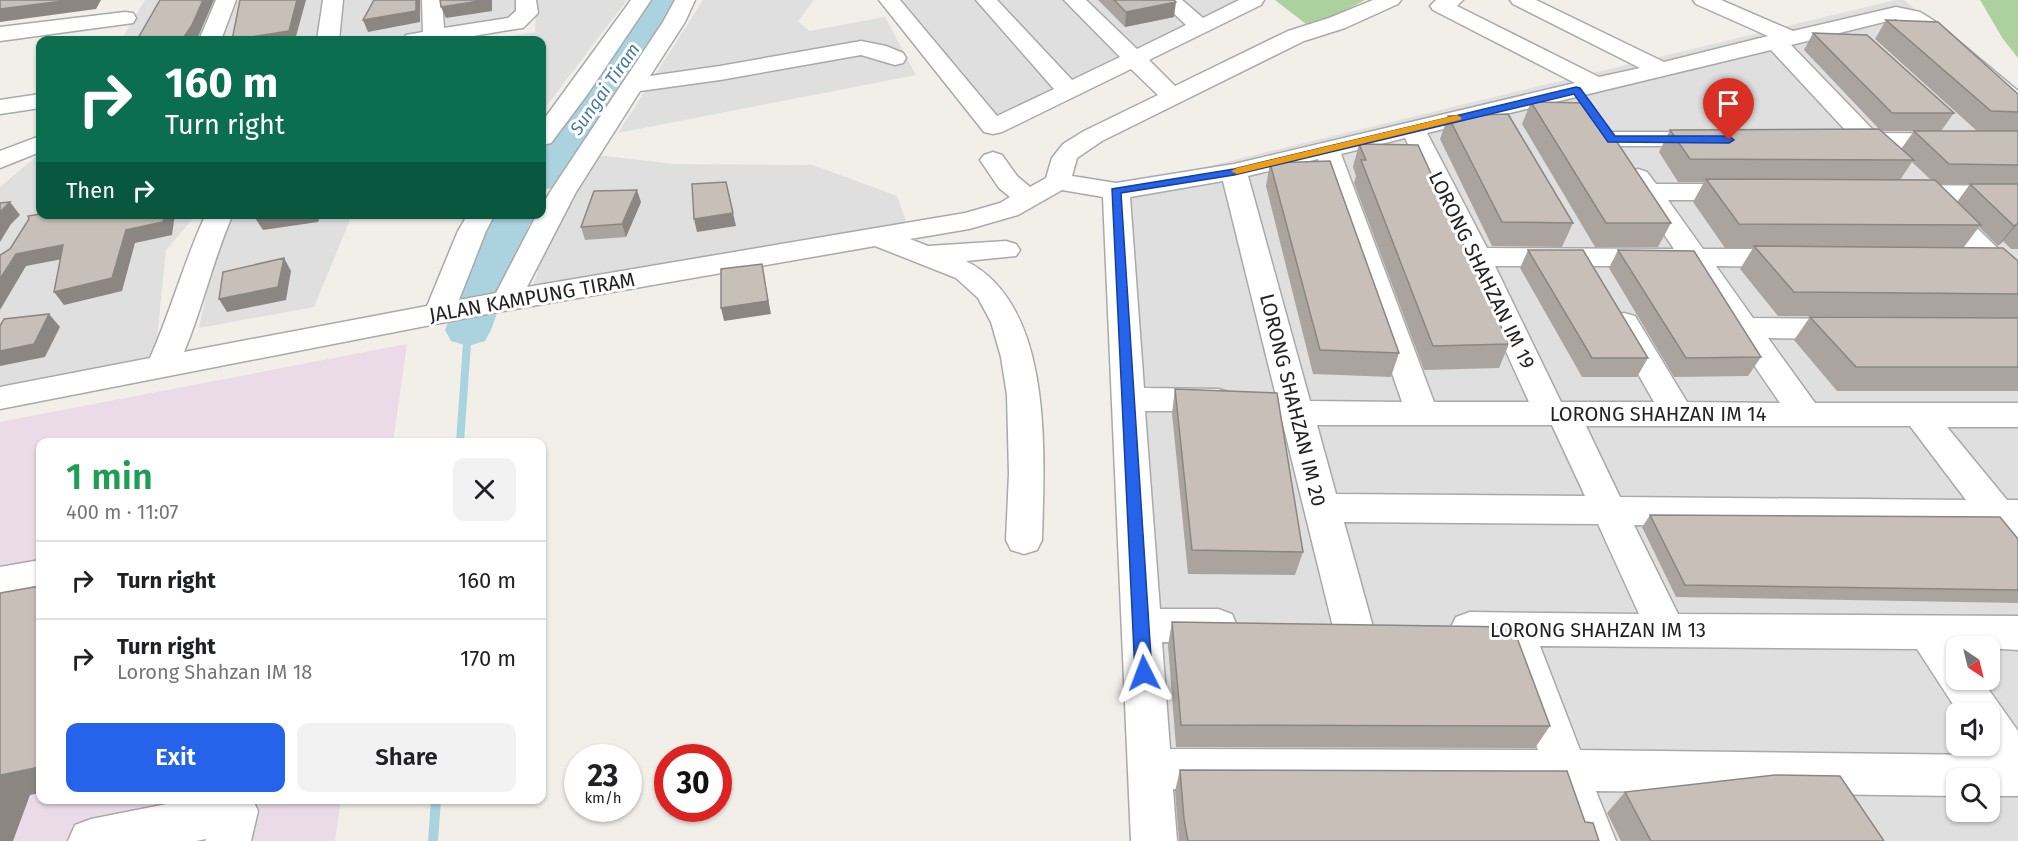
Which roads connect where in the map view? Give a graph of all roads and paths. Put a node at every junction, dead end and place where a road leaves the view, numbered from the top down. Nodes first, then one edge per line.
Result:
1 (226, 0) edge
2 (333, 0) edge
3 (432, 0) edge
4 (526, 0) edge
5 (641, 0) edge
6 (685, 0) edge
7 (889, 0) edge
8 (986, 0) edge
9 (1074, 0) edge
10 (1170, 0) edge
11 (1391, 0) edge
12 (1453, 0) edge
13 (1520, 0) edge
14 (1703, 0) edge
15 (1253, 1) edge
16 (130, 9) edge
17 (1282, 25) junction
18 (1844, 25) junction
19 (1202, 28) junction
20 (0, 34) edge
21 (113, 36) edge
22 (212, 36) edge
23 (328, 36) edge
24 (425, 36) edge
25 (442, 36) edge
26 (1782, 40) junction
27 (1866, 45) edge
28 (895, 58) dead end
29 (1134, 60) junction
30 (1661, 69) junction
31 (633, 85) junction
32 (1586, 88) junction
33 (1069, 91) junction
34 (1171, 95) junction
35 (36, 102) edge
36 (2018, 103) edge
37 (0, 107) edge
38 (1943, 116) edge
39 (1412, 128) junction
40 (546, 133) edge
41 (1612, 139) junction
42 (1729, 140) edge
43 (1822, 140) edge
44 (1869, 140) junction
45 (1969, 140) junction
46 (2018, 141) edge
47 (36, 145) edge
48 (1327, 150) junction
49 (0, 160) edge
50 (993, 160) dead end
51 (1234, 172) junction
52 (1058, 182) junction
53 (1116, 191) junction
54 (1648, 192) junction
55 (1764, 192) edge
56 (1880, 193) edge
57 (1926, 193) junction
58 (2018, 194) edge
59 (1028, 198) junction
60 (218, 219) edge
61 (479, 219) edge
62 (1568, 228) edge
63 (876, 236) junction
64 (1006, 250) dead end
65 (924, 254) junction
66 (1477, 257) junction
67 (1586, 257) junction
68 (1696, 258) junction
69 (1815, 258) edge
70 (1958, 260) edge
71 (2006, 260) edge
72 (2018, 285) edge
73 (499, 302) junction
74 (448, 312) junction
75 (1745, 328) junction
76 (1876, 329) edge
77 (163, 365) junction
78 (0, 398) edge
79 (1127, 399) junction
80 (1296, 407) junction
81 (1422, 413) junction
82 (1557, 413) junction
83 (1677, 414) junction
84 (1806, 415) junction
85 (1919, 415) junction
86 (2018, 416) edge
87 (1321, 508) junction
88 (1610, 511) junction
89 (2011, 523) edge
90 (1024, 540) dead end
91 (36, 576) edge
92 (0, 582) edge
93 (1141, 625) junction
94 (1247, 626) edge
95 (1352, 627) edge
96 (1434, 629) edge
97 (1514, 630) junction
98 (1666, 630) junction
99 (1928, 632) junction
100 (2018, 633) edge
101 (1946, 660) edge
102 (2000, 741) edge
103 (2018, 768) edge
104 (1149, 769) junction
105 (1567, 770) junction
106 (2018, 776) edge
107 (240, 817) edge
108 (91, 841) edge
109 (1154, 841) edge
110 (1593, 841) edge

1 - 22 street
2 - 23 street
3 - 24 street
4 - 25 street
5 - 40 street
6 - 31 street
7 - 33 street
8 - 33 street
9 - 29 street
10 - 19 street
11 - 17 street
12 - 32 street
13 - 30 street
14 - 26 street
15 - 17 street
15 - 19 street
16 - 20 street
16 - 21 street
17 - 34 street
18 - 26 street
18 - 27 street
18 - 36 street
19 - 29 street
26 - 30 street
26 - 44 street
28 - 31 street
29 - 33 street
29 - 34 street
30 - 32 street
31 - 73 street
32 - 39 street
32 - 41 street
34 - 52 street
35 - 37 street
38 - 45 street
39 - 48 street
39 - 66 street, LORONG SHAHZAN IM 19
41 - 42 street
41 - 54 street
43 - 44 street
44 - 45 street
44 - 57 street
45 - 46 street
47 - 49 street
48 - 51 street
48 - 81 street
50 - 59 street
51 - 53 street
51 - 80 street, LORONG SHAHZAN IM 20
52 - 53 street
52 - 59 street, JALAN KAMPUNG TIRAM
53 - 79 street
54 - 55 street
54 - 68 street
56 - 57 street
57 - 58 street
57 - 71 street
59 - 63 street, JALAN KAMPUNG TIRAM
60 - 77 street
61 - 74 street
62 - 67 street
63 - 65 street
63 - 73 street, JALAN KAMPUNG TIRAM
64 - 65 street
65 - 90 street
66 - 67 street
66 - 82 street, LORONG SHAHZAN IM 19
67 - 68 street
67 - 83 street
68 - 69 street
68 - 75 street
70 - 71 street
71 - 72 street
73 - 74 street, JALAN KAMPUNG TIRAM
74 - 77 street, JALAN KAMPUNG TIRAM
75 - 76 street
75 - 84 street
77 - 78 street, JALAN KAMPUNG TIRAM
79 - 80 street, LORONG SHAHZAN IM 14
79 - 93 street
80 - 81 street, LORONG SHAHZAN IM 14
80 - 87 street, LORONG SHAHZAN IM 20
81 - 82 street, LORONG SHAHZAN IM 14
82 - 83 street, LORONG SHAHZAN IM 14
82 - 88 street, LORONG SHAHZAN IM 19
83 - 84 street, LORONG SHAHZAN IM 14
84 - 85 street, LORONG SHAHZAN IM 14
85 - 86 street, LORONG SHAHZAN IM 14
85 - 89 street
87 - 88 street
87 - 95 street, LORONG SHAHZAN IM 20
88 - 89 street
88 - 98 street, LORONG SHAHZAN IM 19
91 - 92 street
93 - 94 street
93 - 104 street
96 - 97 street, LORONG SHAHZAN IM 13
97 - 98 street, LORONG SHAHZAN IM 13
97 - 105 street
98 - 99 street, LORONG SHAHZAN IM 13
99 - 100 street, LORONG SHAHZAN IM 13
99 - 101 street
102 - 103 street
104 - 105 street
104 - 109 street
105 - 106 street
105 - 110 street
107 - 108 street

